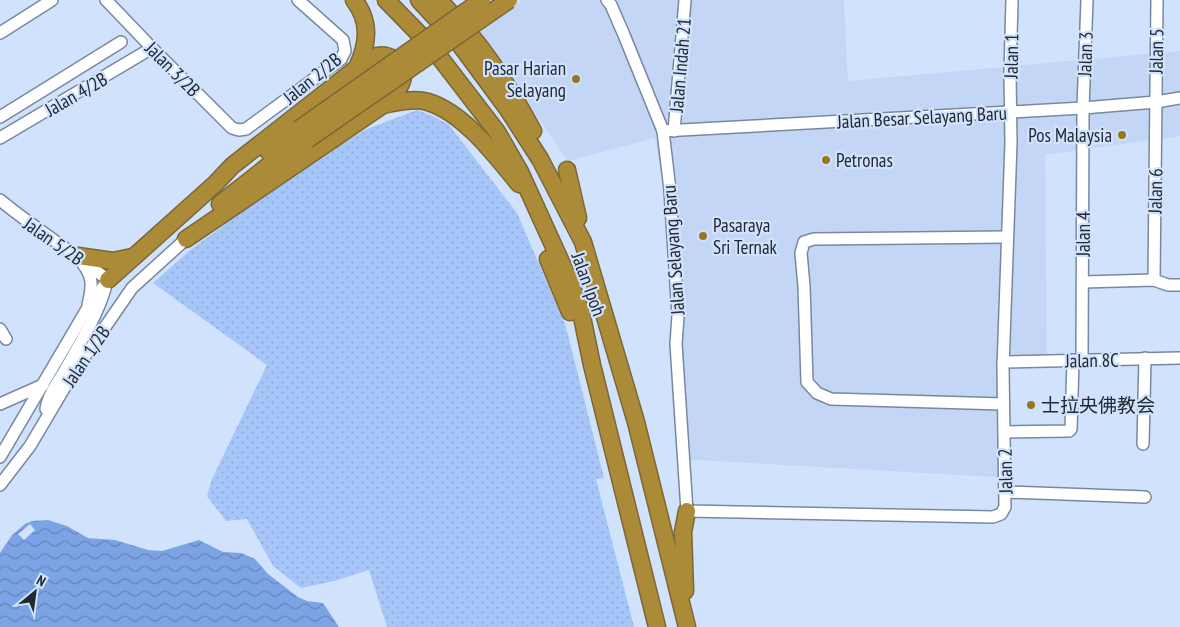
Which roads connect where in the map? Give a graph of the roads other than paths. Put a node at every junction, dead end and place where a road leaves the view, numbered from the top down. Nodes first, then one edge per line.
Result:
1 (52, 0) edge
2 (106, 0) edge
3 (298, 0) edge
4 (354, 0) edge
5 (386, 0) edge
6 (419, 0) edge
7 (438, 0) edge
8 (482, 0) edge
9 (509, 0) edge
10 (607, 0) edge
11 (685, 0) edge
12 (1012, 0) edge
13 (1087, 0) edge
14 (1157, 0) edge
15 (0, 32) edge
16 (121, 42) dead end
17 (152, 48) junction
18 (357, 68) junction
19 (1180, 98) edge
20 (1156, 102) junction
21 (383, 105) junction
22 (1083, 108) junction
23 (1011, 112) junction
24 (0, 117) edge
25 (246, 129) joint
26 (669, 131) junction
27 (303, 134) junction
28 (0, 138) edge
29 (567, 170) dead end
30 (215, 184) junction
31 (531, 199) junction
32 (0, 200) edge
33 (567, 210) junction
34 (538, 237) dead end
35 (1007, 237) junction
36 (186, 239) junction
37 (583, 242) junction
38 (78, 256) junction
39 (134, 256) junction
40 (108, 280) junction
41 (1154, 280) junction
42 (1082, 282) junction
43 (1180, 285) edge
44 (87, 309) junction
45 (1145, 358) junction
46 (1180, 358) edge
47 (1078, 359) junction
48 (1003, 362) junction
49 (592, 365) junction
50 (43, 385) junction
51 (0, 404) edge
52 (1003, 404) junction
53 (43, 422) junction
54 (1004, 432) junction
55 (1143, 444) dead end
56 (0, 457) edge
57 (0, 485) edge
58 (1006, 492) junction
59 (1145, 496) dead end
60 (687, 511) junction
61 (660, 514) junction
62 (687, 624) edge
63 (657, 627) edge

1 - 15 street
2 - 17 street, Jalan 3/2B
3 - 25 street, Jalan 2/2B
4 - 18 highway
5 - 31 highway, Jalan Ipoh
6 - 33 highway, Jalan Ipoh
7 - 33 highway
8 - 27 highway, bridge
9 - 27 highway, bridge
10 - 26 street, Jalan Selayang Baru
11 - 26 street, Jalan Indah 21
12 - 23 street, Jalan 1
13 - 22 street, Jalan 3
14 - 20 street, Jalan 5
16 - 24 street
17 - 25 street, Jalan 3/2B
17 - 28 street, Jalan 4/2B
18 - 21 highway
18 - 30 highway
19 - 20 street, Jalan Besar Selayang Baru
20 - 22 street, Jalan Besar Selayang Baru
20 - 41 street, Jalan 6
21 - 31 highway
21 - 36 highway
22 - 23 street, Jalan Besar Selayang Baru
22 - 42 street, Jalan 4
23 - 26 street, Jalan Besar Selayang Baru
23 - 35 street, Jalan 2
26 - 60 street, Jalan Selayang Baru
27 - 30 highway
27 - 36 highway
29 - 37 highway
30 - 39 highway
31 - 49 highway, Jalan Ipoh
32 - 38 street, Jalan 5/2B
33 - 37 highway, Jalan Ipoh
34 - 49 highway
35 - 48 street, Jalan 2
35 - 52 street
36 - 53 street, Jalan 1/2B
37 - 61 highway, Jalan Ipoh
38 - 39 highway
38 - 40 street, Jalan 5/2B
38 - 44 street
39 - 40 highway
40 - 44 street, Jalan 1/2B
40 - 53 street
41 - 42 street
41 - 43 street
42 - 47 street, Jalan 4
44 - 50 street, Jalan 1/2B
45 - 46 street, Jalan 8C
45 - 47 street, Jalan 8C
45 - 55 street
47 - 48 street, Jalan 8C
47 - 54 street, Jalan 4
48 - 52 street, Jalan 2
49 - 63 highway, Jalan Ipoh
50 - 51 street
50 - 56 street, Jalan 1/2B
52 - 54 street, Jalan 2
53 - 57 street, Jalan 1/2B
54 - 58 street, Jalan 2
58 - 59 street
58 - 60 street, Jalan 2
60 - 61 highway
60 - 62 highway
61 - 62 highway, Jalan Ipoh

